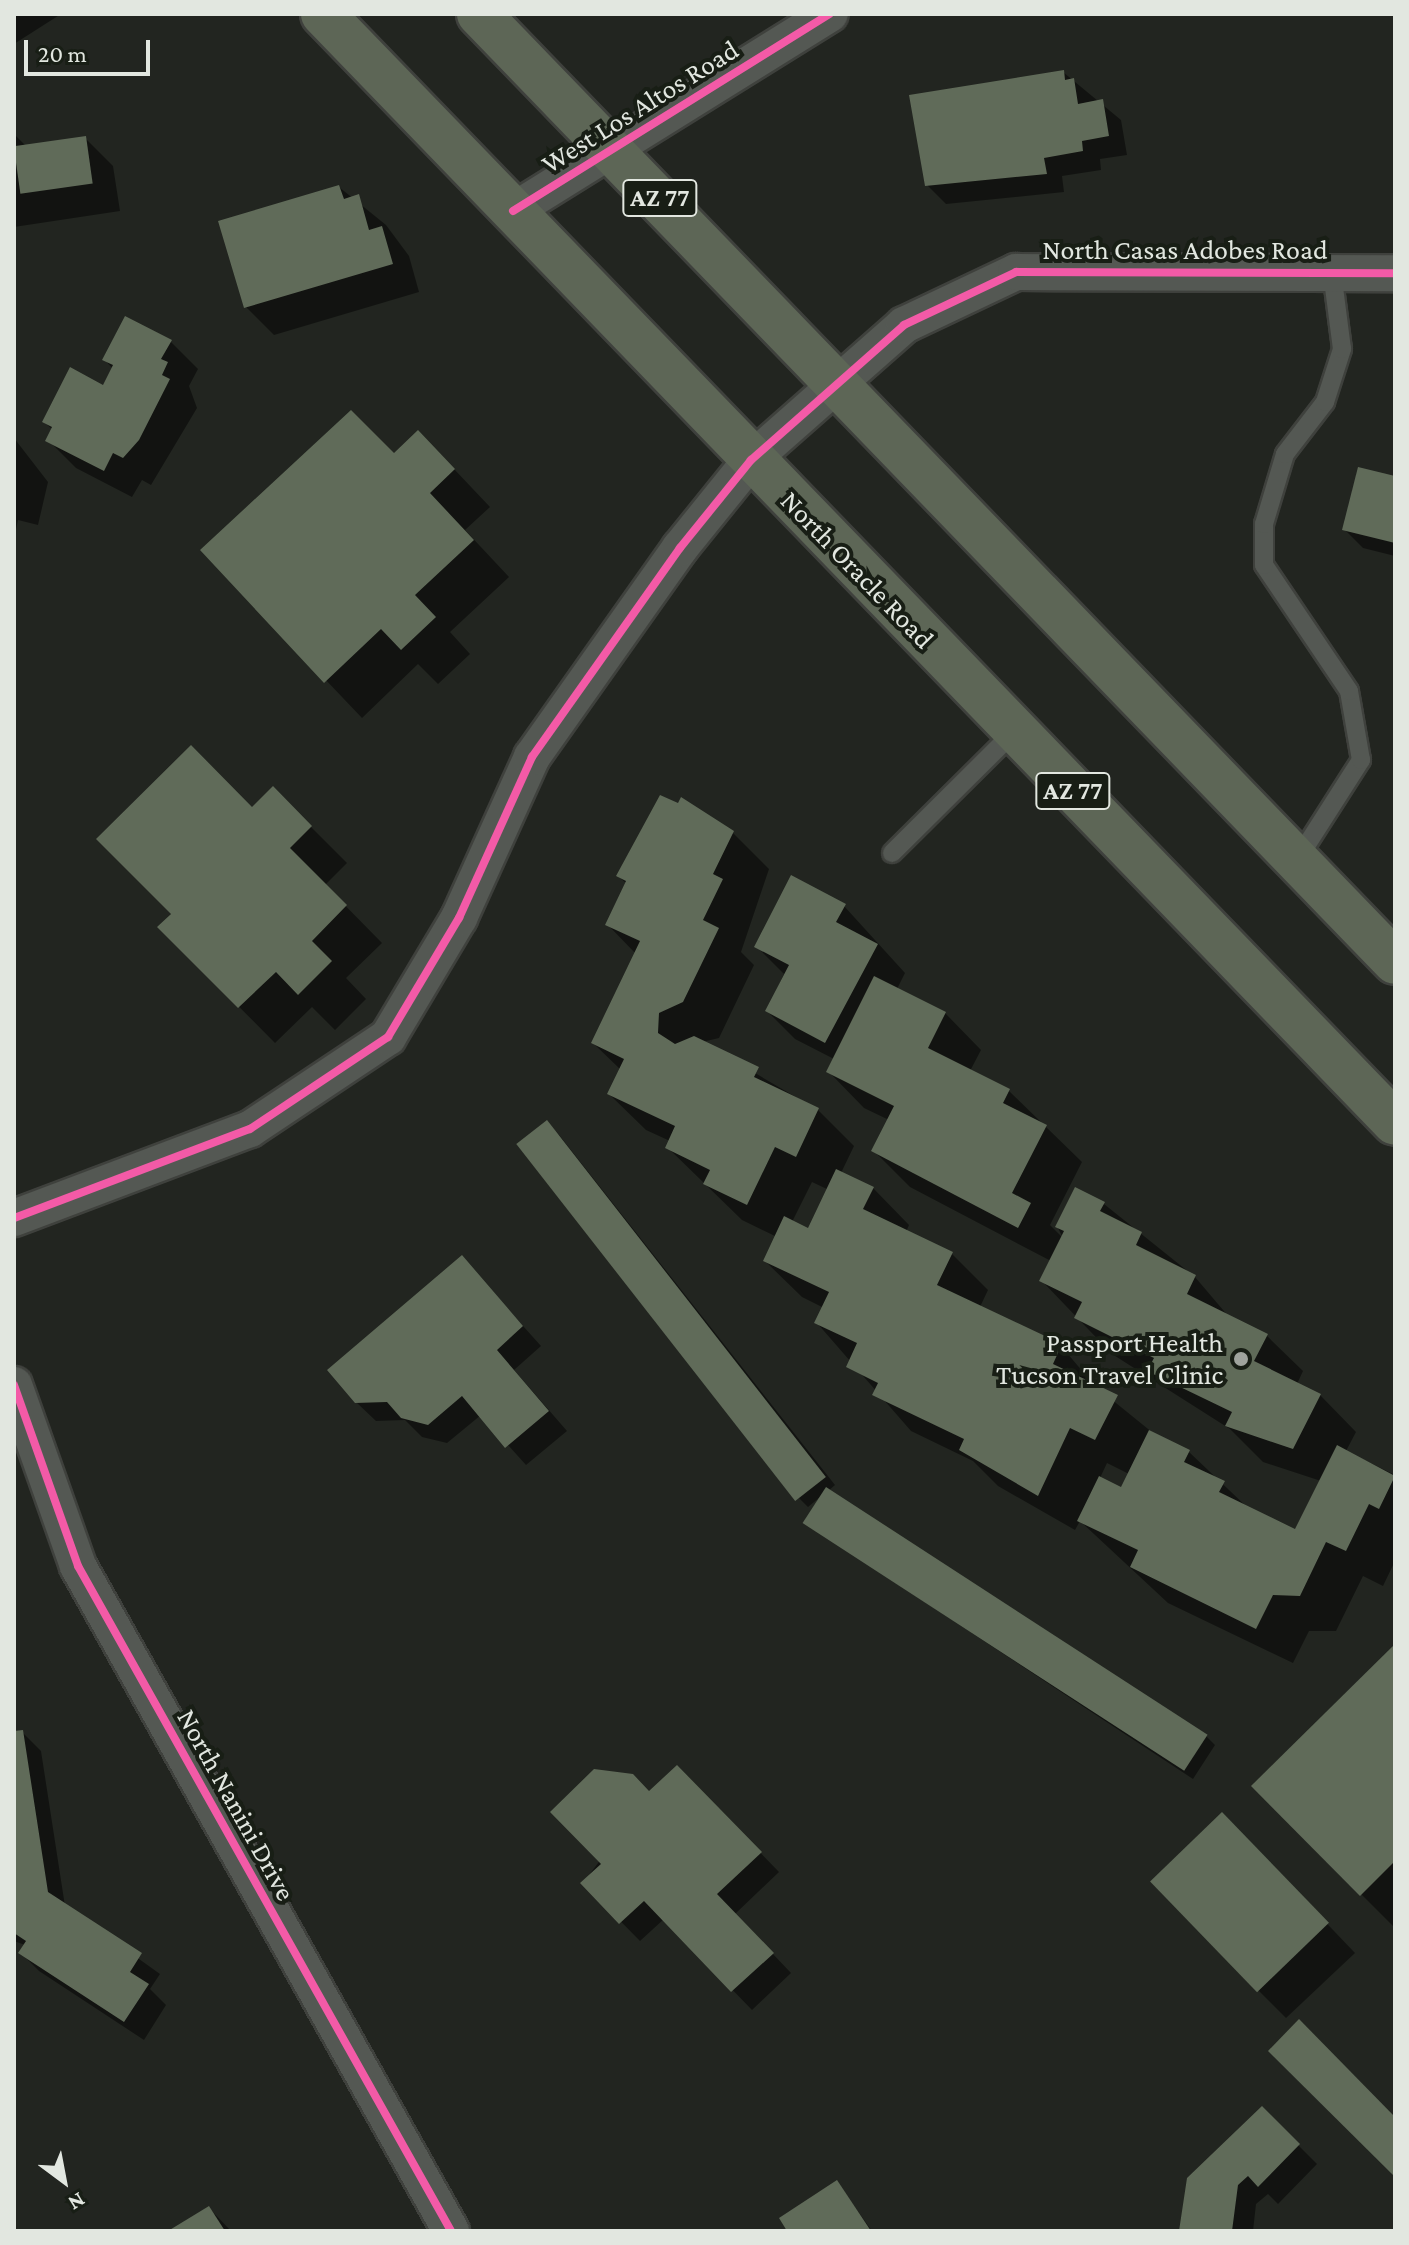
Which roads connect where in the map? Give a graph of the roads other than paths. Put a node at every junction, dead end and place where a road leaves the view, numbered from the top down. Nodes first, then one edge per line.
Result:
1 (323, 14) edge
2 (479, 14) edge
3 (830, 14) edge
4 (612, 150) junction
5 (513, 211) junction
6 (1332, 272) junction
7 (1395, 273) edge
8 (840, 382) junction
9 (751, 460) junction
10 (1015, 731) junction
11 (892, 853) dead end
12 (1297, 860) junction
13 (1395, 962) edge
14 (1395, 1123) edge
15 (14, 1218) edge
16 (14, 1385) edge
17 (451, 2231) edge

1 - 5 highway, North Oracle Road / AZ 77
2 - 4 highway, AZ 77
3 - 4 street, West Los Altos Road
4 - 5 street, West Los Altos Road
4 - 8 highway, AZ 77
5 - 9 highway, North Oracle Road / AZ 77
6 - 7 street, North Casas Adobes Road
6 - 8 street, North Casas Adobes Road
6 - 12 lane
8 - 9 street, North Casas Adobes Road
8 - 12 highway, AZ 77
9 - 10 highway, North Oracle Road / AZ 77
9 - 15 street, North Casas Adobes Road
10 - 11 lane
10 - 14 highway, North Oracle Road / AZ 77
12 - 13 highway, AZ 77
16 - 17 street, North Nanini Drive

